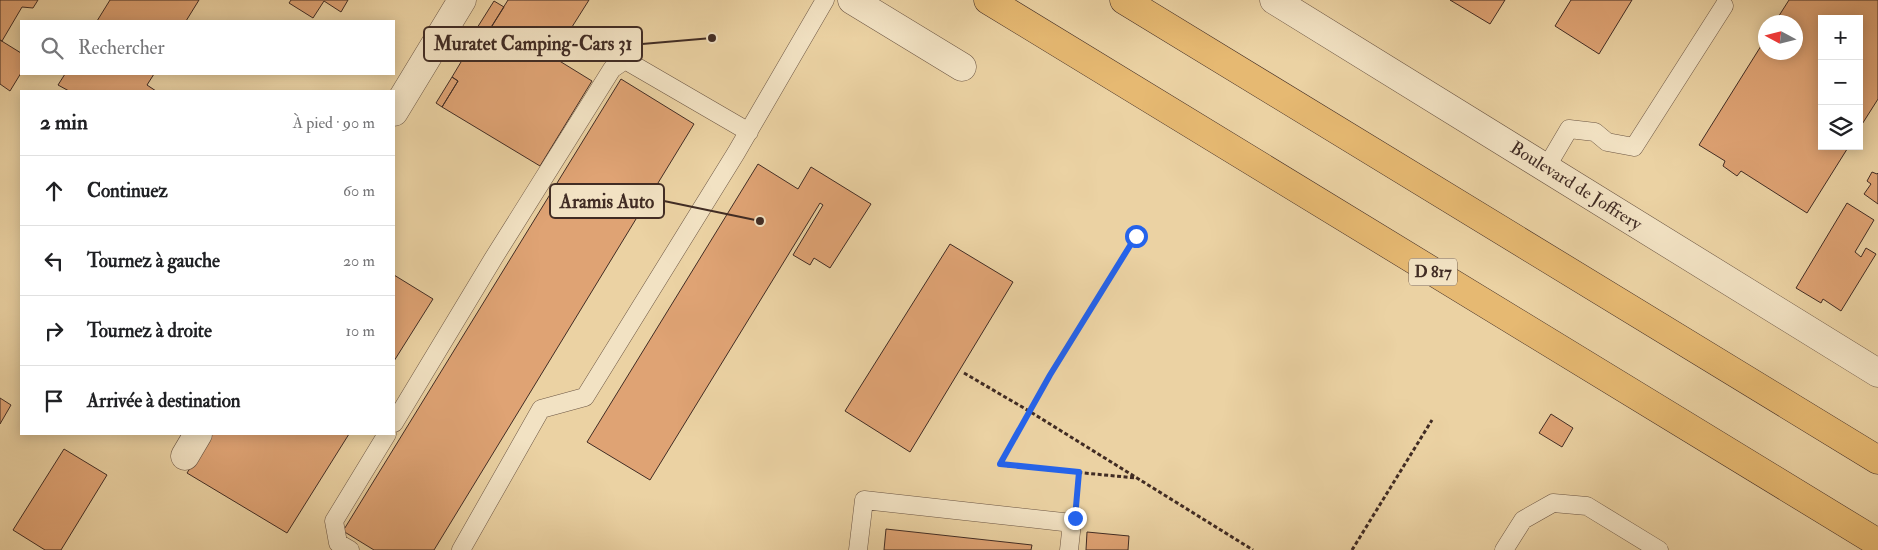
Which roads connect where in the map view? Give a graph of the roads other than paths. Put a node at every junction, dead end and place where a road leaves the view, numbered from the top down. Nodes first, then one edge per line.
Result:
1 (462, 0) edge
2 (825, 0) edge
3 (852, 0) edge
4 (988, 0) edge
5 (1124, 0) edge
6 (1274, 0) edge
7 (1724, 6) dead end
8 (962, 67) dead end
9 (395, 110) edge
10 (749, 132) junction
11 (1546, 168) junction
12 (1878, 372) edge
13 (395, 421) edge
14 (386, 435) edge
15 (1878, 460) edge
16 (1878, 544) edge
17 (350, 550) edge
18 (461, 550) edge
19 (858, 550) edge
20 (1069, 550) edge
21 (1504, 550) edge
22 (1659, 550) edge

1 - 9 street
2 - 10 lane
3 - 8 street
4 - 16 main road, D 817
5 - 15 main road
6 - 11 street, Boulevard de Joffrery
7 - 11 lane
10 - 13 lane
10 - 18 lane
11 - 12 street, Boulevard de Joffrery
14 - 17 lane
19 - 20 lane
21 - 22 lane

